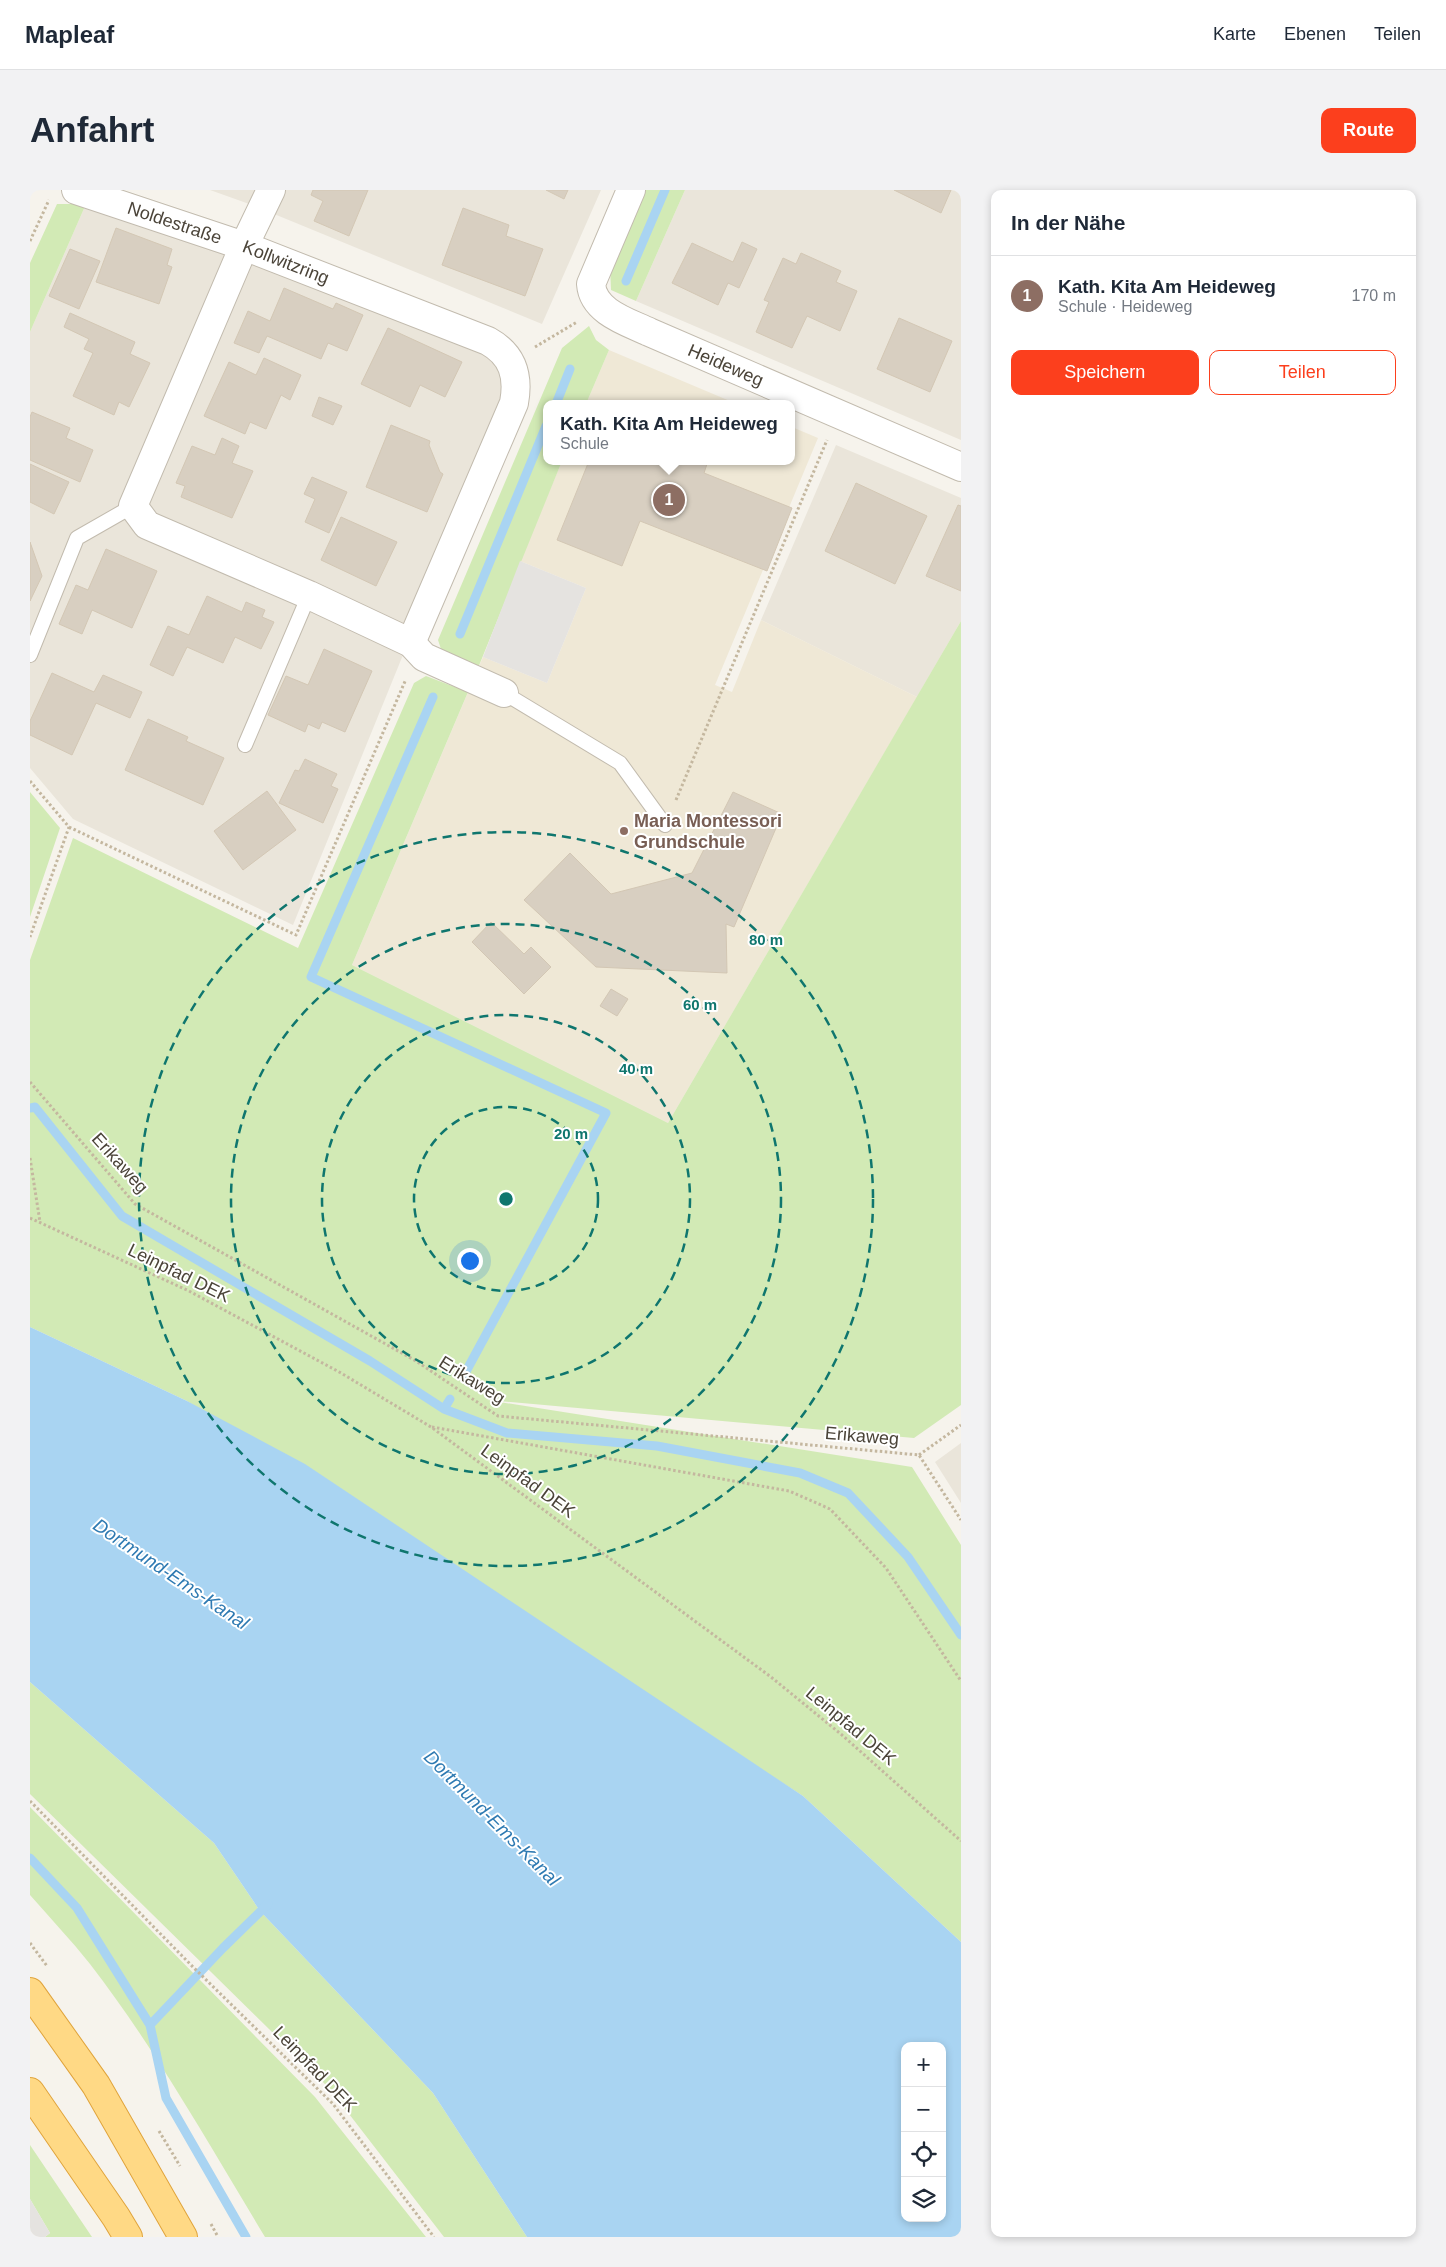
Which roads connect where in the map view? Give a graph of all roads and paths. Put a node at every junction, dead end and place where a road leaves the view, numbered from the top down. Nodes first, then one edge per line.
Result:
1 (271, 190) edge
2 (631, 190) edge
3 (63, 192) edge
4 (30, 241) edge
5 (244, 246) junction
6 (602, 307) junction
7 (511, 361) junction
8 (838, 414) junction
9 (961, 467) edge
10 (133, 506) junction
11 (309, 595) junction
12 (411, 643) junction
13 (30, 655) edge
14 (504, 693) joint
15 (245, 745) dead end
16 (30, 780) edge
17 (665, 825) joint
18 (69, 827) junction
19 (30, 937) edge
20 (30, 1082) edge
21 (30, 1158) edge
22 (30, 1218) edge
23 (40, 1222) junction
24 (961, 1425) edge
25 (431, 1427) junction
26 (919, 1455) junction
27 (961, 1520) edge
28 (961, 1681) edge
29 (30, 1800) edge
30 (961, 1841) edge
31 (30, 1992) edge
32 (30, 2092) edge
33 (128, 2237) edge
34 (183, 2237) edge
35 (434, 2237) edge

1 - 5 street
2 - 6 street
3 - 4 path
3 - 5 street, Noldestraße
5 - 7 street, Kollwitzring
5 - 10 street, Kollwitzring
6 - 7 path
6 - 8 street, Heideweg
7 - 12 street
8 - 9 street, Heideweg
8 - 17 path
10 - 11 street
10 - 13 lane
11 - 12 street
11 - 15 lane
12 - 14 street
12 - 18 path
14 - 17 lane
16 - 18 path
18 - 19 path
20 - 26 path, Erikaweg
21 - 23 path
22 - 23 path, Leinpfad DEK
23 - 25 path, Leinpfad DEK
24 - 26 path
25 - 28 path
25 - 30 path, Leinpfad DEK
26 - 27 path, Erikaweg
29 - 35 path, Leinpfad DEK
31 - 34 highway
32 - 33 highway

